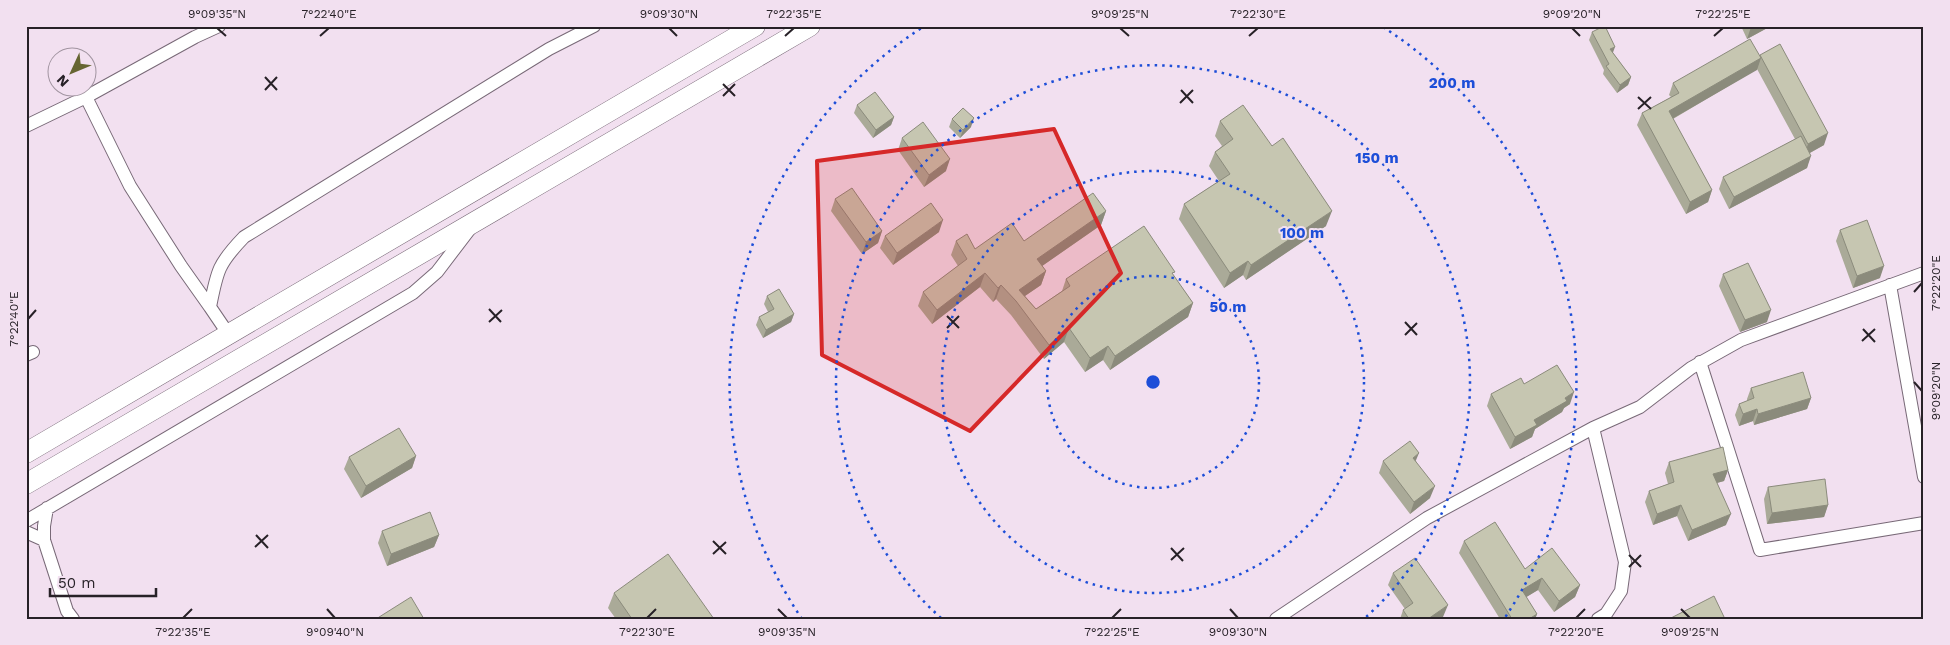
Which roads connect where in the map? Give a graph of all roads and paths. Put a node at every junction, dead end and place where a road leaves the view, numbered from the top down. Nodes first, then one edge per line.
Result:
1 (220, 26) edge
2 (594, 26) edge
3 (810, 26) edge
4 (753, 27) edge
5 (192, 32) edge
6 (98, 90) edge
7 (84, 98) edge
8 (86, 98) edge
9 (26, 126) edge
10 (475, 222) junction
11 (1924, 273) edge
12 (1890, 285) junction
13 (210, 307) junction
14 (229, 335) junction
15 (1700, 362) junction
16 (1593, 428) junction
17 (26, 453) edge
18 (1924, 477) edge
19 (26, 484) edge
20 (47, 508) junction
21 (26, 521) edge
22 (1924, 523) edge
23 (26, 532) edge
24 (44, 540) junction
25 (69, 616) edge
26 (1276, 619) edge
27 (1598, 619) edge

1 - 5 street
2 - 13 street
3 - 10 main road
4 - 14 main road
5 - 6 street
7 - 9 street
8 - 13 street
10 - 19 main road
10 - 20 street
11 - 12 street
12 - 15 street
12 - 18 street
13 - 14 street
14 - 17 main road
15 - 16 street
15 - 22 street
16 - 26 street
16 - 27 street
20 - 21 street
20 - 24 street
23 - 24 street
24 - 25 street

